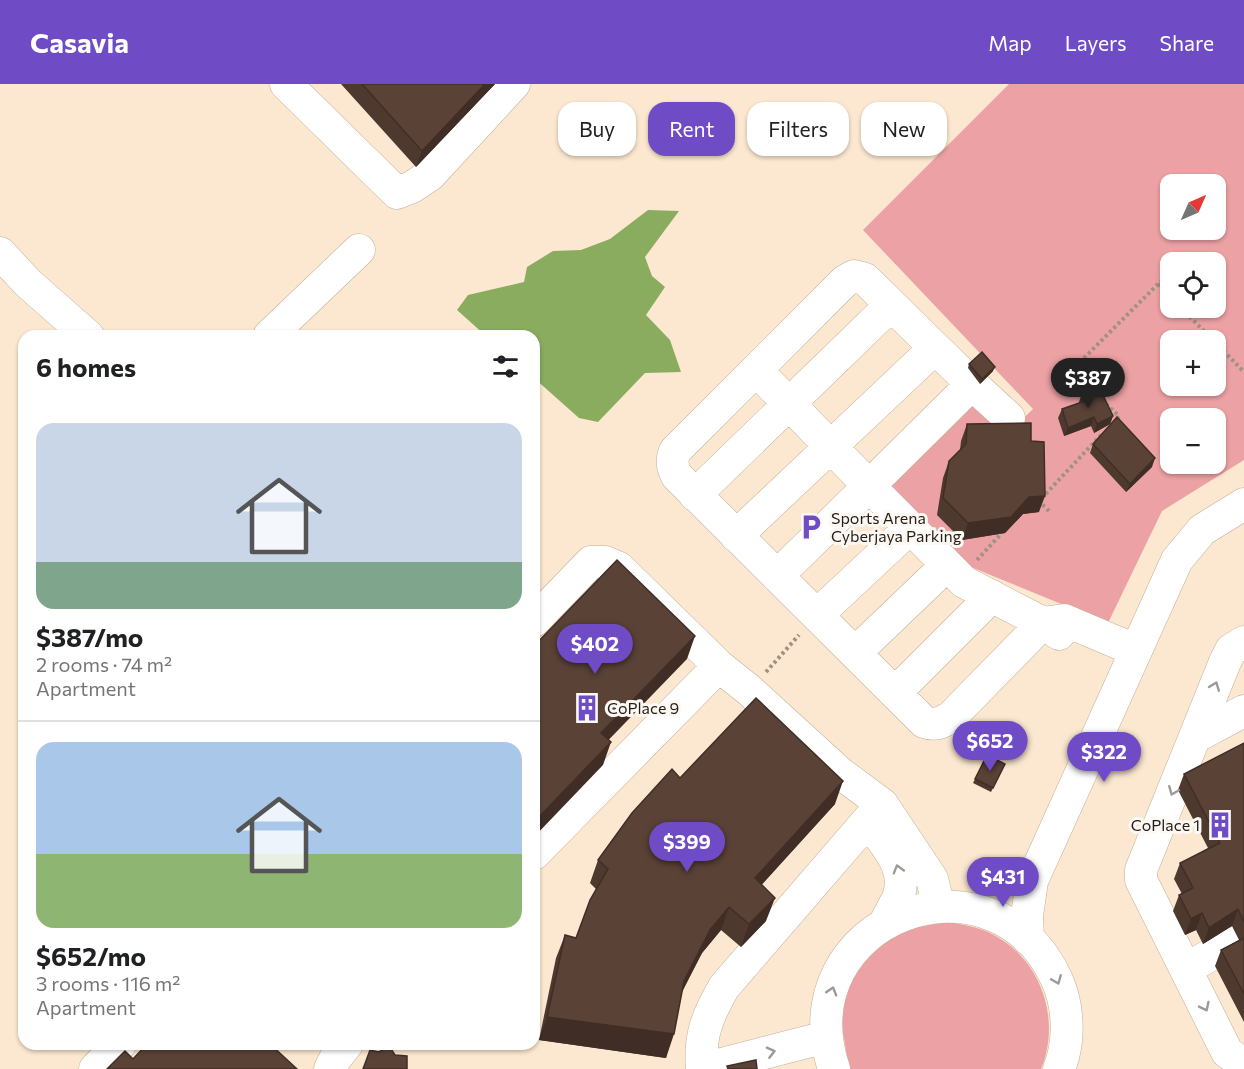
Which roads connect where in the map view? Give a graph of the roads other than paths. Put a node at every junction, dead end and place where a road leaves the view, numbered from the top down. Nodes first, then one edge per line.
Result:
1 (286, 84) edge
2 (514, 84) edge
3 (359, 250) dead end
4 (0, 253) edge
5 (891, 305) junction
6 (81, 330) edge
7 (275, 330) edge
8 (935, 348) junction
9 (756, 370) junction
10 (972, 384) junction
11 (789, 404) junction
12 (1009, 418) dead end
13 (830, 446) junction
14 (869, 486) junction
15 (695, 495) junction
16 (1244, 504) edge
17 (910, 528) junction
18 (736, 536) junction
19 (959, 566) junction
20 (777, 576) junction
21 (992, 596) junction
22 (540, 615) edge
23 (817, 615) junction
24 (1043, 622) junction
25 (1244, 642) edge
26 (855, 653) junction
27 (1131, 658) junction
28 (719, 666) junction
29 (895, 693) junction
30 (1244, 711) edge
31 (1195, 737) junction
32 (874, 812) junction
33 (540, 848) edge
34 (1032, 880) junction
35 (939, 907) junction
36 (996, 917) junction
37 (885, 923) junction
38 (1244, 936) edge
39 (1028, 939) junction
40 (1186, 969) junction
41 (826, 1037) junction
42 (114, 1050) edge
43 (342, 1050) edge
44 (1244, 1065) edge
45 (95, 1069) edge
46 (330, 1069) edge
47 (702, 1069) edge
48 (717, 1069) edge
49 (834, 1069) edge
50 (1059, 1069) edge

1 - 2 street
3 - 7 street
4 - 6 street
5 - 8 street
5 - 9 street
5 - 11 street
8 - 10 street
8 - 13 street
9 - 11 street
9 - 15 street
10 - 12 street
10 - 14 street
11 - 13 street
11 - 15 street
13 - 14 street
13 - 18 street
14 - 17 street
14 - 20 street
15 - 18 street
16 - 27 street
17 - 19 street
17 - 23 street
18 - 20 street
19 - 21 street
19 - 26 street
20 - 23 street
21 - 24 street
21 - 29 street
22 - 28 street
23 - 26 street
24 - 27 street
24 - 29 street
31 -> 25 street
26 - 29 street
27 - 34 street
28 - 32 street
28 - 33 street
30 - 31 street
31 -> 40 street
32 - 35 street
37 -> 32 street
32 - 47 street
34 - 36 street
34 - 39 street
35 - 36 street
35 - 37 street
36 - 39 street
41 -> 37 street
38 - 40 street
39 -> 50 street
40 -> 44 street
48 -> 41 street
41 - 49 street
42 - 45 street
43 - 46 street

